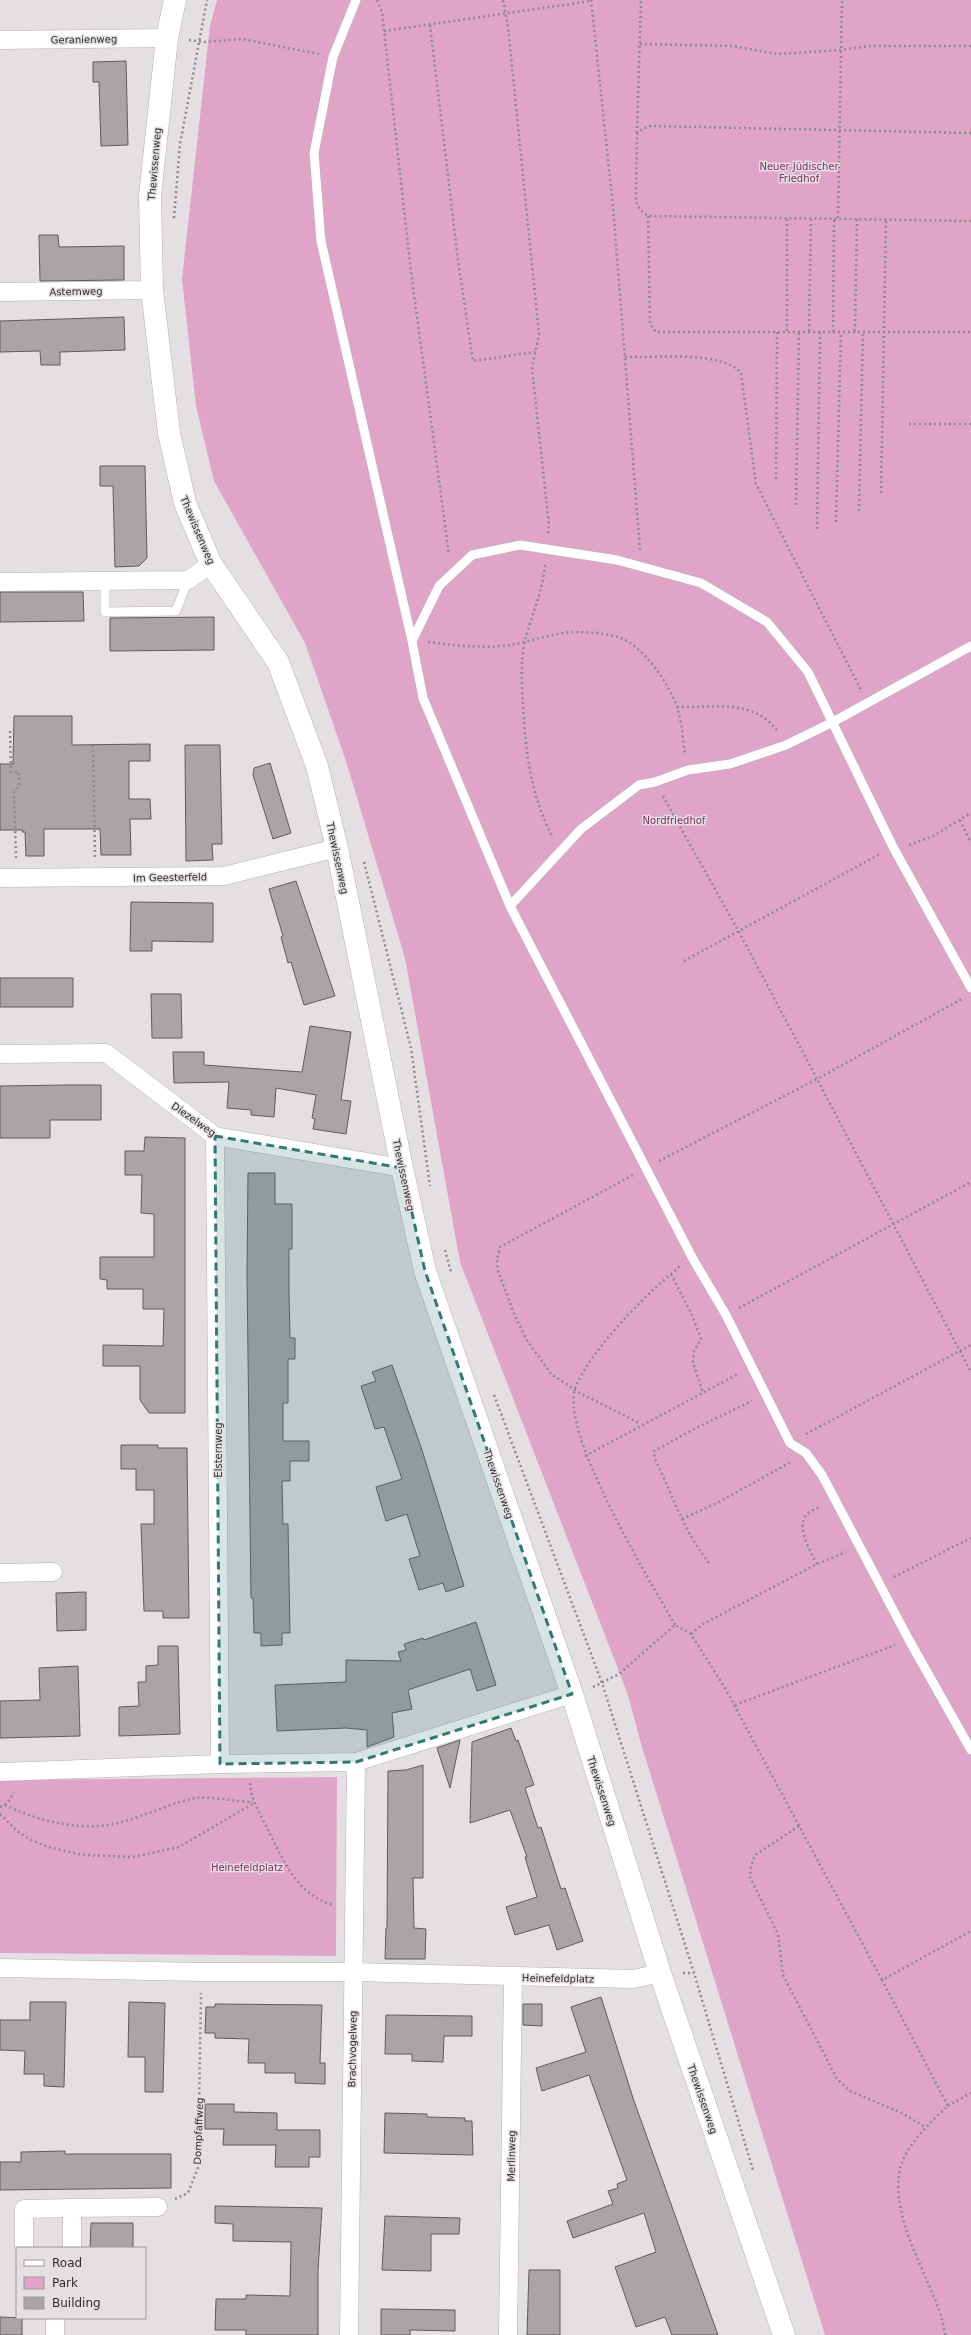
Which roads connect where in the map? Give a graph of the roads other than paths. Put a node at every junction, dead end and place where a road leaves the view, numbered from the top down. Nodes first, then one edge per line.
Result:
1 (175, 0) edge
2 (356, 0) edge
3 (167, 38) junction
4 (0, 40) edge
5 (152, 290) junction
6 (0, 292) edge
7 (211, 564) junction
8 (188, 580) junction
9 (105, 581) junction
10 (0, 582) edge
11 (412, 640) junction
12 (971, 646) edge
13 (831, 723) junction
14 (337, 848) junction
15 (8, 878) edge
16 (510, 906) junction
17 (971, 988) edge
18 (0, 1054) edge
19 (215, 1136) junction
20 (402, 1168) junction
21 (53, 1572) dead end
22 (0, 1573) edge
23 (572, 1694) junction
24 (971, 1750) edge
25 (356, 1762) junction
26 (220, 1764) junction
27 (0, 1772) edge
28 (0, 1968) edge
29 (353, 1972) junction
30 (660, 1973) junction
31 (513, 1977) junction
32 (158, 2207) road end
33 (72, 2208) junction
34 (24, 2247) edge
35 (72, 2247) edge
36 (55, 2319) edge
37 (55, 2335) edge
38 (349, 2335) edge
39 (508, 2335) edge
40 (784, 2335) edge

1 - 3 street, Thewissenweg
2 - 11 lane
3 - 4 street, Geranienweg
3 - 5 street, Thewissenweg
5 - 6 street, Asternweg
5 - 7 street, Thewissenweg
7 - 8 street
7 - 14 street, Thewissenweg
8 - 9 street
8 - 9 lane
9 - 10 street
11 - 13 lane
11 - 16 lane
12 - 13 lane
13 - 16 lane
13 - 17 lane
14 - 15 street, Im Geesterfeld
14 - 20 street, Thewissenweg
16 - 24 lane
18 - 19 street, Diezelweg
19 - 20 street, Diezelweg
19 - 26 street, Elsternweg
20 - 23 street, Thewissenweg
21 - 22 street
23 - 25 street
23 - 30 street, Thewissenweg
25 - 26 street
25 - 29 street, Brachvogelweg
26 - 27 street
28 - 29 street, Heinefeldplatz
29 - 31 street, Heinefeldplatz
29 - 38 street, Brachvogelweg
30 - 31 street, Heinefeldplatz
30 - 40 street, Thewissenweg
31 - 39 street, Merlinweg
32 - 33 street
33 - 34 street
33 - 35 street
36 - 37 street

